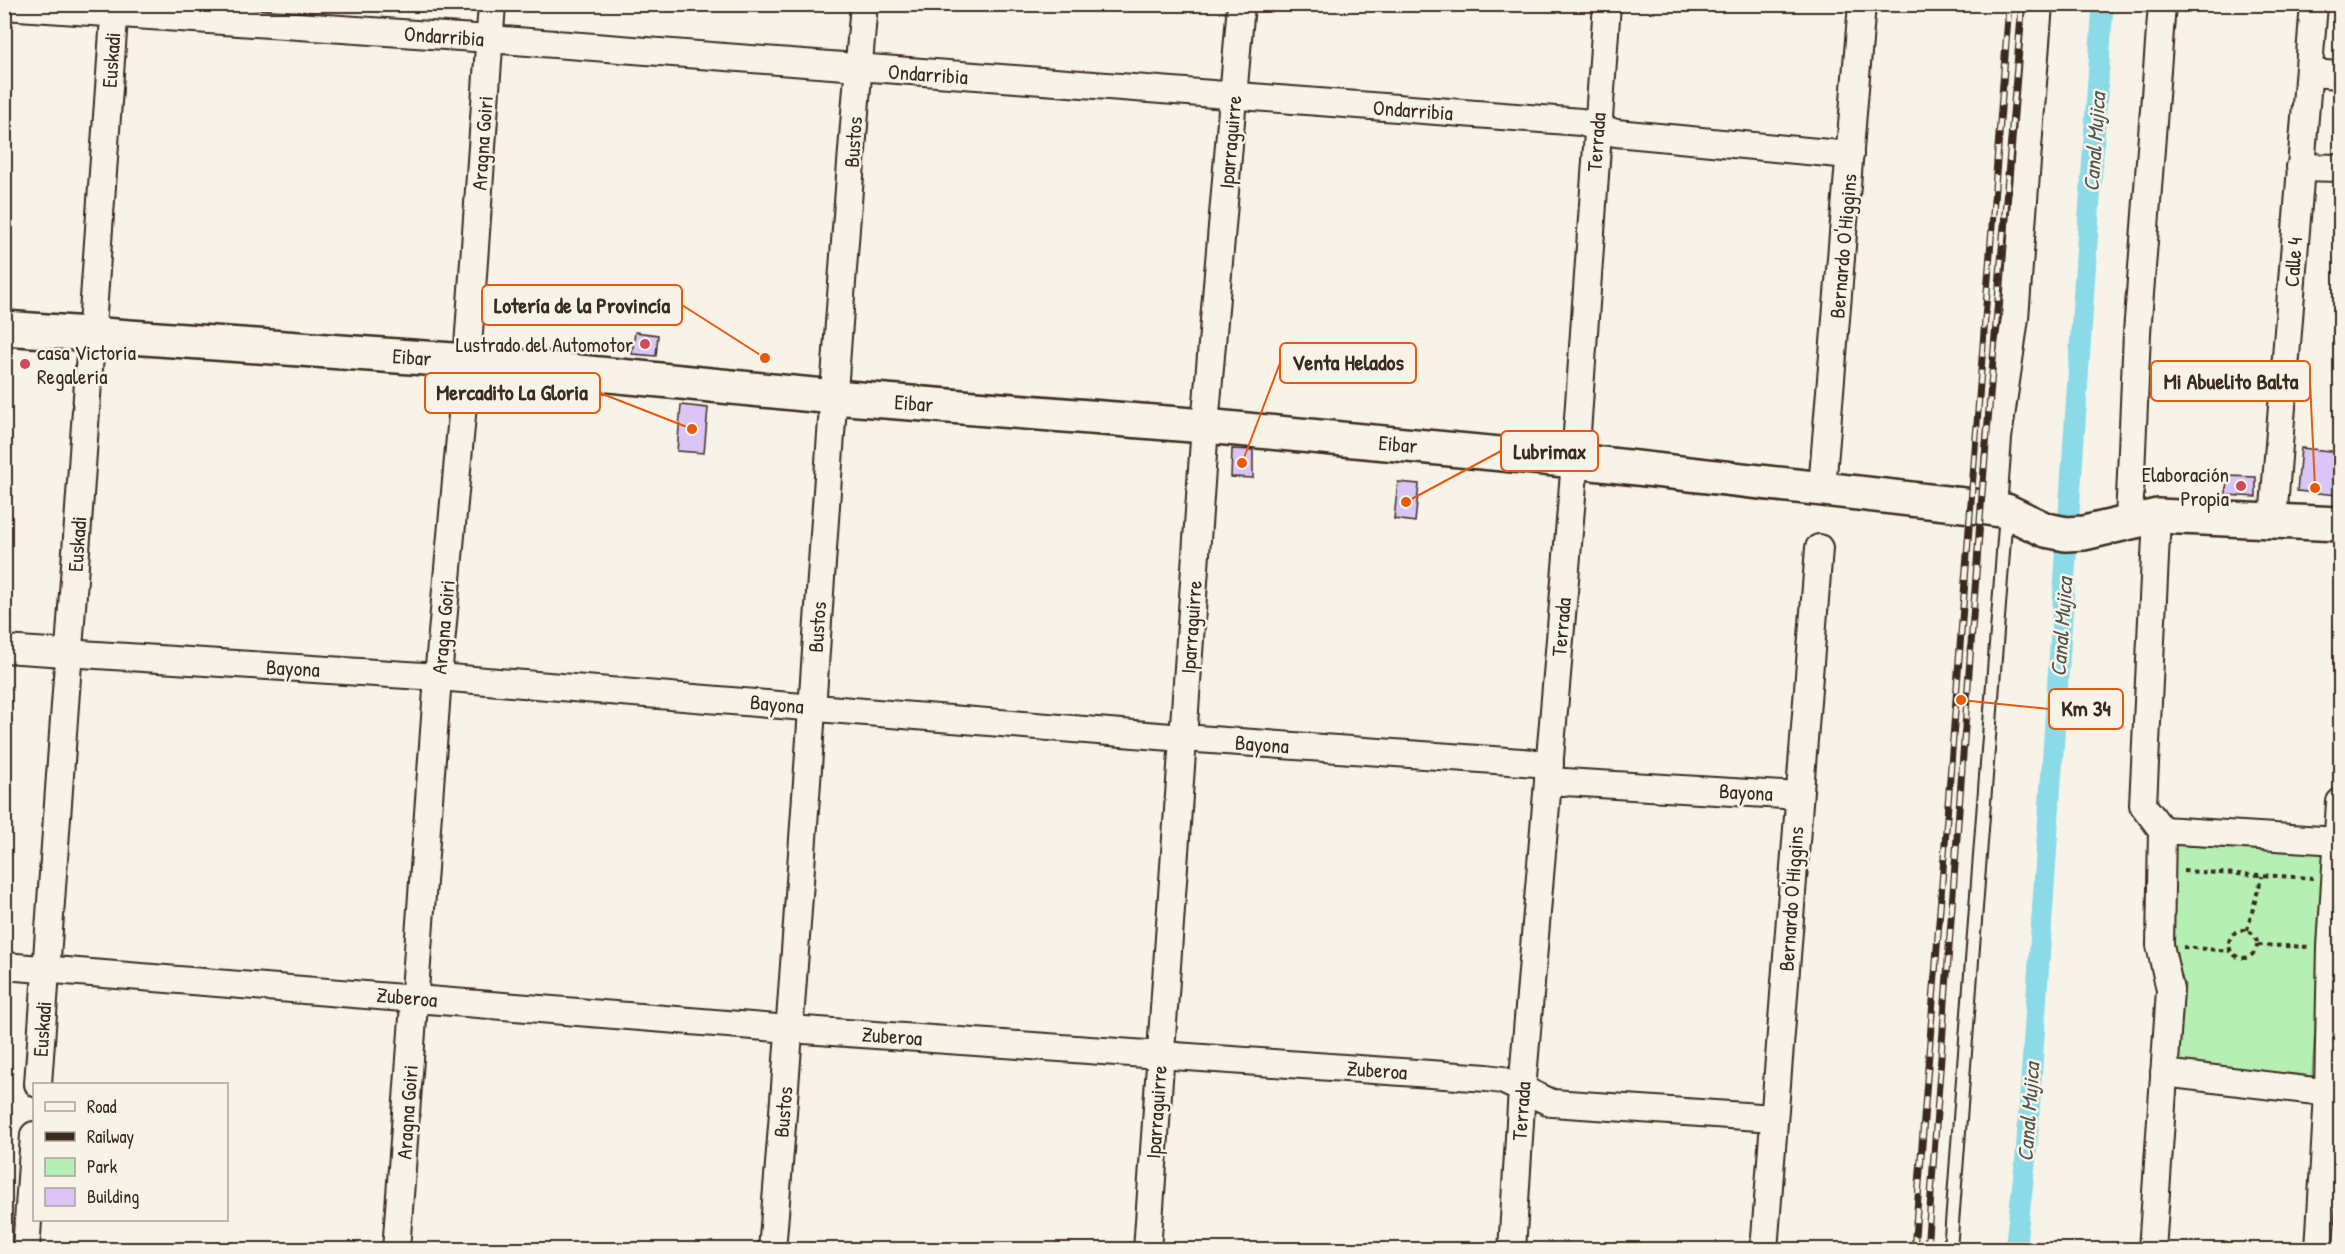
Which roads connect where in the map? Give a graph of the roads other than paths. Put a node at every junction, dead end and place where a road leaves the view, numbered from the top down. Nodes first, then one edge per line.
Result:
1 (492, 4) edge
2 (864, 4) edge
3 (1241, 4) edge
4 (1607, 4) edge
5 (1862, 4) edge
6 (2039, 4) edge
7 (2162, 4) edge
8 (2314, 4) edge
9 (4, 6) edge
10 (115, 10) edge
11 (489, 39) junction
12 (858, 69) junction
13 (2309, 73) junction
14 (2340, 75) edge
15 (1234, 96) junction
16 (1596, 128) junction
17 (1850, 155) junction
18 (2300, 166) junction
19 (2340, 168) edge
20 (4, 328) edge
21 (93, 334) junction
22 (467, 361) junction
23 (834, 397) junction
24 (1205, 426) junction
25 (1575, 461) junction
26 (1822, 488) junction
27 (1999, 510) junction
28 (2143, 518) junction
29 (2273, 520) junction
30 (2340, 524) edge
31 (1819, 548) dead end
32 (4, 649) edge
33 (68, 655) junction
34 (438, 677) junction
35 (811, 707) junction
36 (1183, 738) junction
37 (1549, 772) junction
38 (1799, 796) junction
39 (2340, 802) edge
40 (2162, 830) junction
41 (2338, 841) junction
42 (4, 966) edge
43 (47, 969) junction
44 (415, 998) junction
45 (790, 1029) junction
46 (1160, 1054) junction
47 (2164, 1072) junction
48 (38, 1083) edge
49 (1522, 1090) junction
50 (2334, 1093) edge
51 (1774, 1118) junction
52 (33, 1149) edge
53 (26, 1250) edge
54 (396, 1250) edge
55 (772, 1250) edge
56 (1147, 1250) edge
57 (1512, 1250) edge
58 (1764, 1250) edge
59 (1950, 1250) edge
60 (2152, 1250) edge
61 (2319, 1250) edge

1 - 11 street, Aragna Goiri
2 - 12 street, Bustos
3 - 15 street, Iparraguirre
4 - 16 street, Terrada
5 - 17 street, Bernardo O'Higgins
6 - 27 street
7 - 28 street
8 - 13 street, Calle 4
9 - 10 street, Ondarribia
10 - 11 street, Ondarribia
10 - 21 street, Euskadi
11 - 12 street, Ondarribia
11 - 22 street, Aragna Goiri
12 - 15 street, Ondarribia
12 - 23 street, Bustos
13 - 14 street
13 - 18 street, Calle 4
15 - 16 street, Ondarribia
15 - 24 street, Iparraguirre
16 - 17 street, Ondarribia
16 - 25 street, Terrada
17 - 26 street, Bernardo O'Higgins
18 - 19 street
18 - 29 street, Calle 4
20 - 21 street, Eibar
21 - 22 street, Eibar
21 - 33 street, Euskadi
22 - 23 street, Eibar
22 - 34 street, Aragna Goiri
23 - 24 street, Eibar
23 - 35 street, Bustos
24 - 25 street, Eibar
24 - 36 street, Iparraguirre
25 - 26 street, Eibar
25 - 37 street, Terrada
26 - 27 street, Eibar
27 - 28 street, Eibar
27 - 59 lane
28 - 29 street, Eibar
28 - 40 street
29 - 30 street, Eibar
31 - 38 street, Bernardo O'Higgins
32 - 33 street, Bayona
33 - 34 street, Bayona
33 - 43 street, Euskadi
34 - 35 street, Bayona
34 - 44 street, Aragna Goiri
35 - 36 street, Bayona
35 - 45 street, Bustos
36 - 37 street, Bayona
36 - 46 street, Iparraguirre
37 - 38 street, Bayona
37 - 49 street, Terrada
38 - 51 street, Bernardo O'Higgins
39 - 41 street
40 - 41 street
40 - 47 street
41 - 50 street
42 - 43 street, Zuberoa
43 - 44 street, Zuberoa
43 - 48 street, Euskadi
44 - 45 street, Zuberoa
44 - 54 street, Aragna Goiri
45 - 46 street, Zuberoa
45 - 55 street, Bustos
46 - 49 street, Zuberoa
46 - 56 street, Iparraguirre
47 - 50 street
47 - 60 street
49 - 51 street, Zuberoa
49 - 57 street, Terrada
50 - 61 street
51 - 58 street, Bernardo O'Higgins
52 - 53 street

